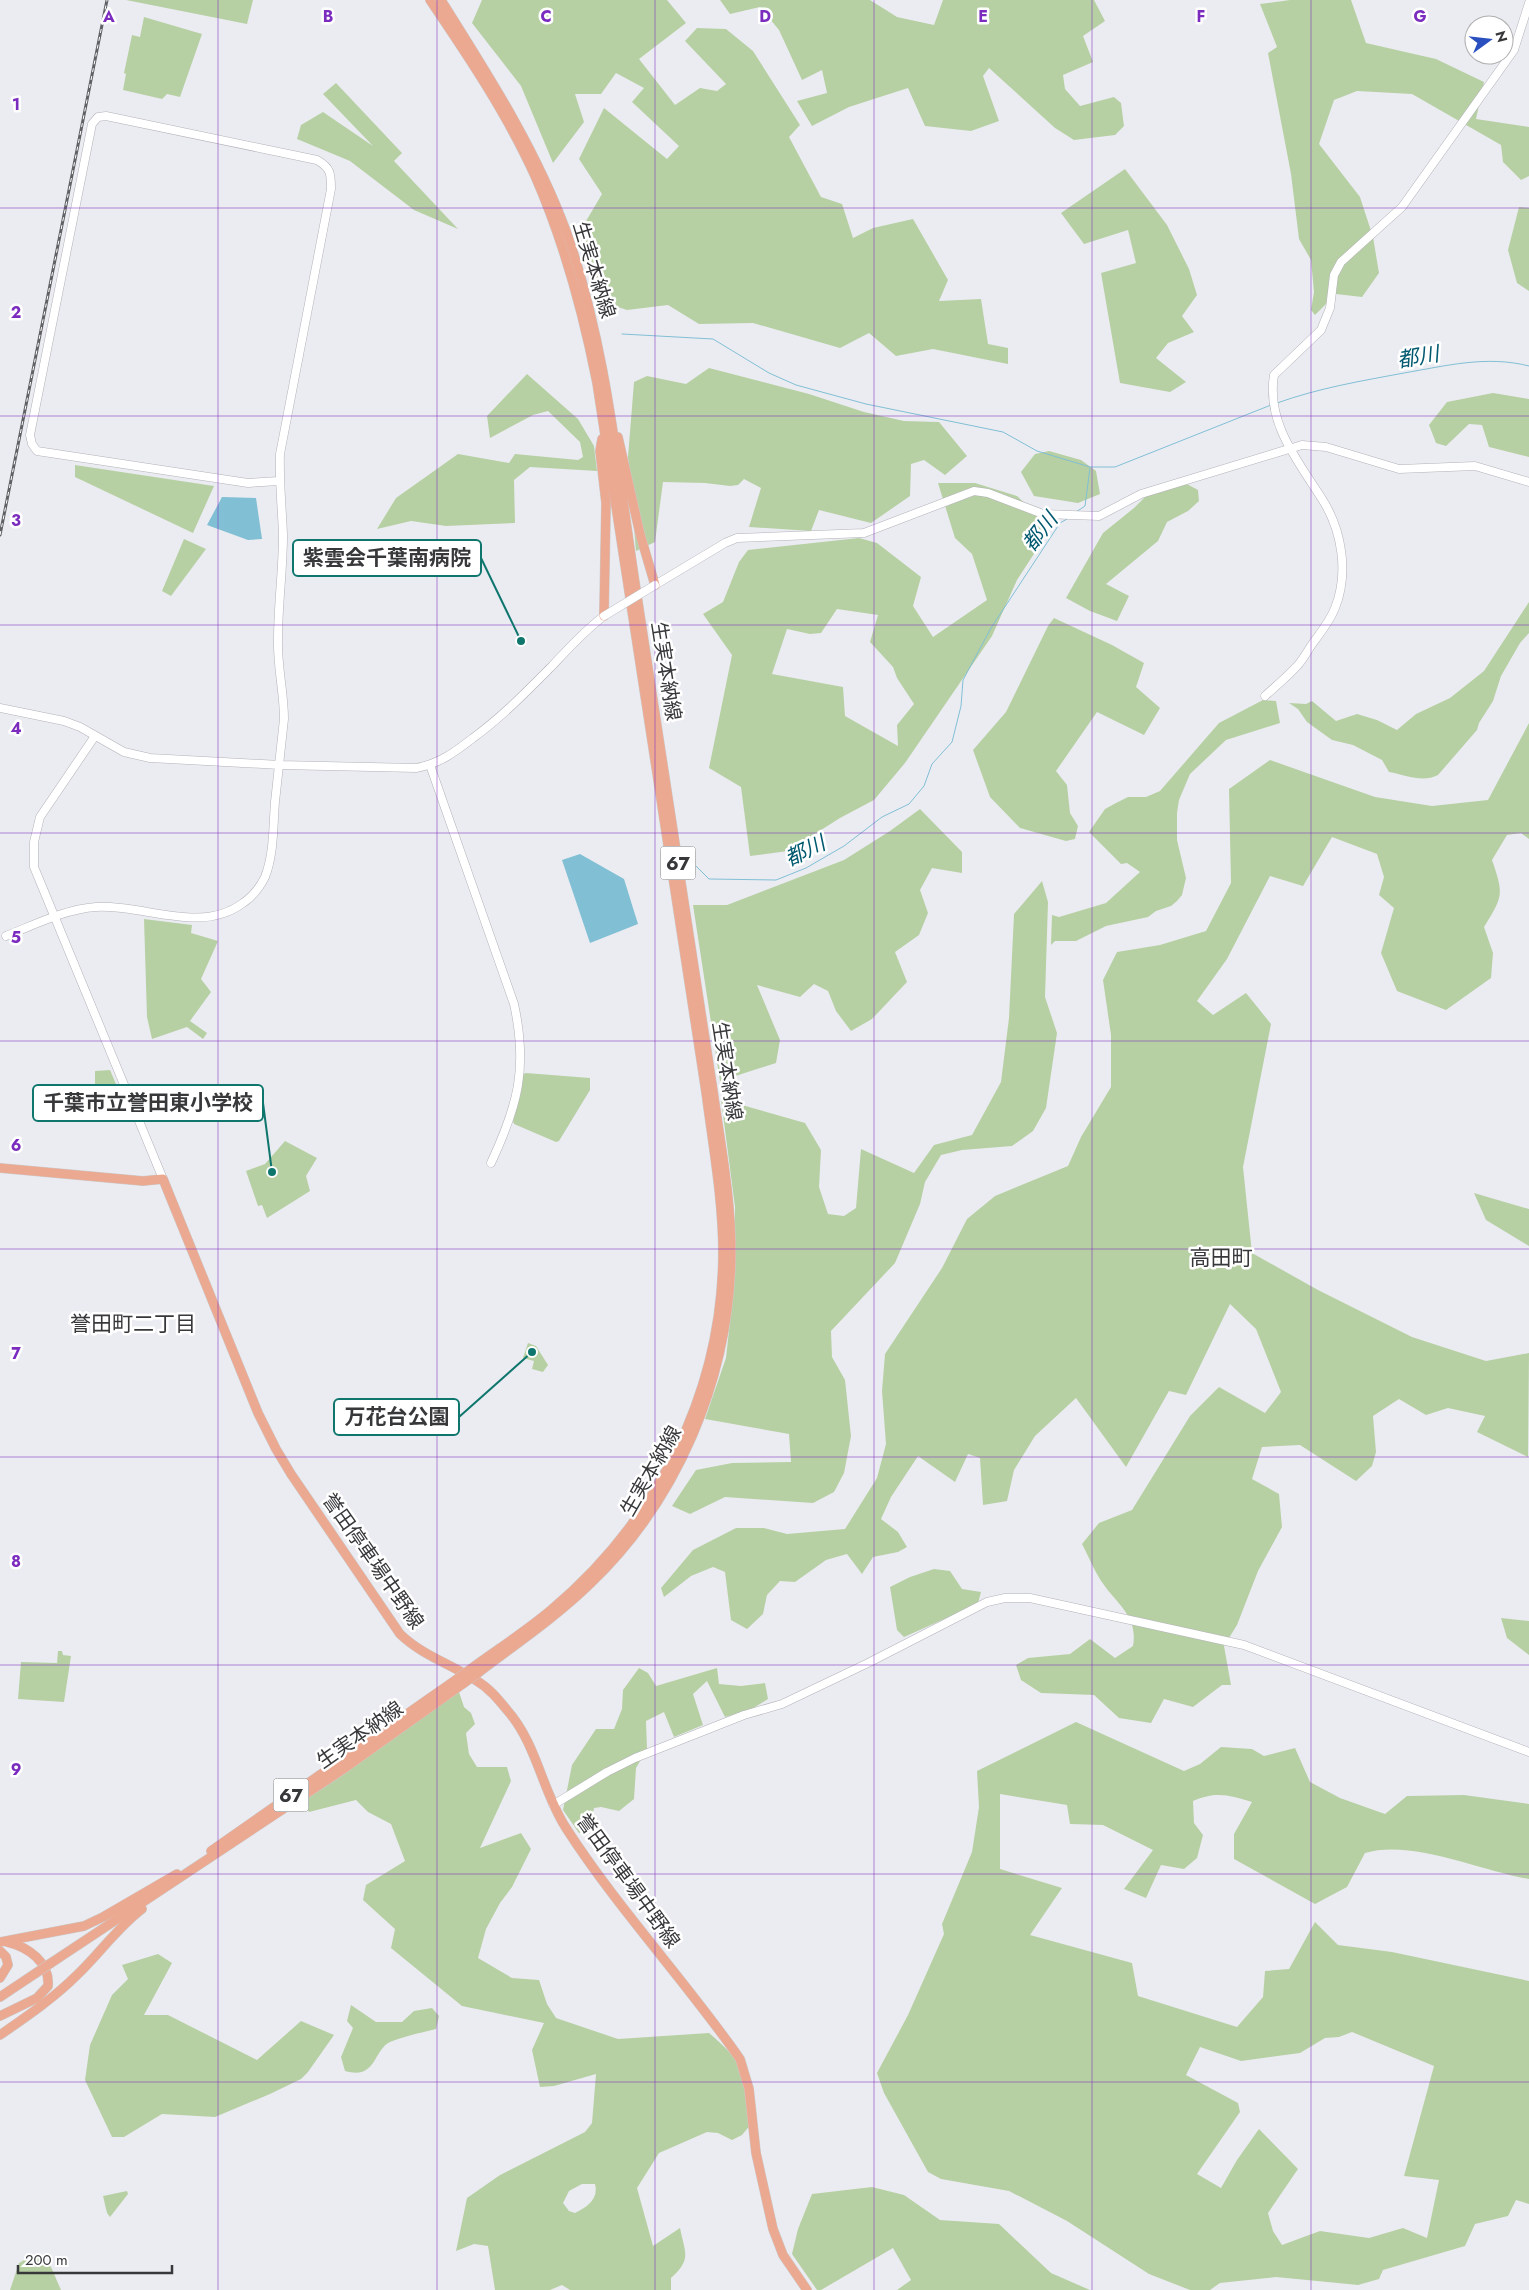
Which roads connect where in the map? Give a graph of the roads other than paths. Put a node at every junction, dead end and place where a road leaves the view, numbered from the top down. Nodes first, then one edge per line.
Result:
1 (430, 0) edge
2 (441, 0) edge
3 (1529, 3) edge
4 (602, 368) junction
5 (603, 426) junction
6 (1289, 449) junction
7 (279, 482) junction
8 (1529, 482) edge
9 (655, 585) junction
10 (604, 616) junction
11 (1265, 696) dead end
12 (0, 708) edge
13 (95, 736) junction
14 (280, 765) junction
15 (430, 765) junction
16 (54, 917) junction
17 (6, 936) dead end
18 (490, 1163) dead end
19 (0, 1168) edge
20 (163, 1179) junction
21 (475, 1670) junction
22 (1529, 1752) edge
23 (553, 1805) junction
24 (182, 1874) junction
25 (2, 1942) edge
26 (0, 1951) edge
27 (0, 1978) edge
28 (0, 1997) edge
29 (0, 2016) edge
30 (0, 2035) edge
31 (807, 2290) edge

1 - 5 main road, 生実本納線 / 67
2 - 4 main road, 生実本納線 / 67
3 - 6 street
4 - 9 main road, 67
4 - 21 main road, 生実本納線 / 67
5 - 10 main road, 67
5 - 21 main road, 生実本納線 / 67
6 - 8 street
6 - 9 street
6 - 11 street
7 - 7 street
7 - 14 street
9 - 10 street, bridge
10 - 15 street
12 - 13 street
13 - 14 street
13 - 16 street
14 - 15 street
14 - 16 street
15 - 18 street
16 - 17 street
16 - 20 street
19 - 20 main road
20 - 23 main road, 誉田停車場中野線
21 - 24 main road, 生実本納線 / 67, bridge
22 - 23 street
23 - 31 main road, 誉田停車場中野線
24 - 25 main road, 67
24 - 28 main road, 生実本納線 / 67, bridge
24 - 30 main road, 67
25 - 29 main road, 67
26 - 27 main road

